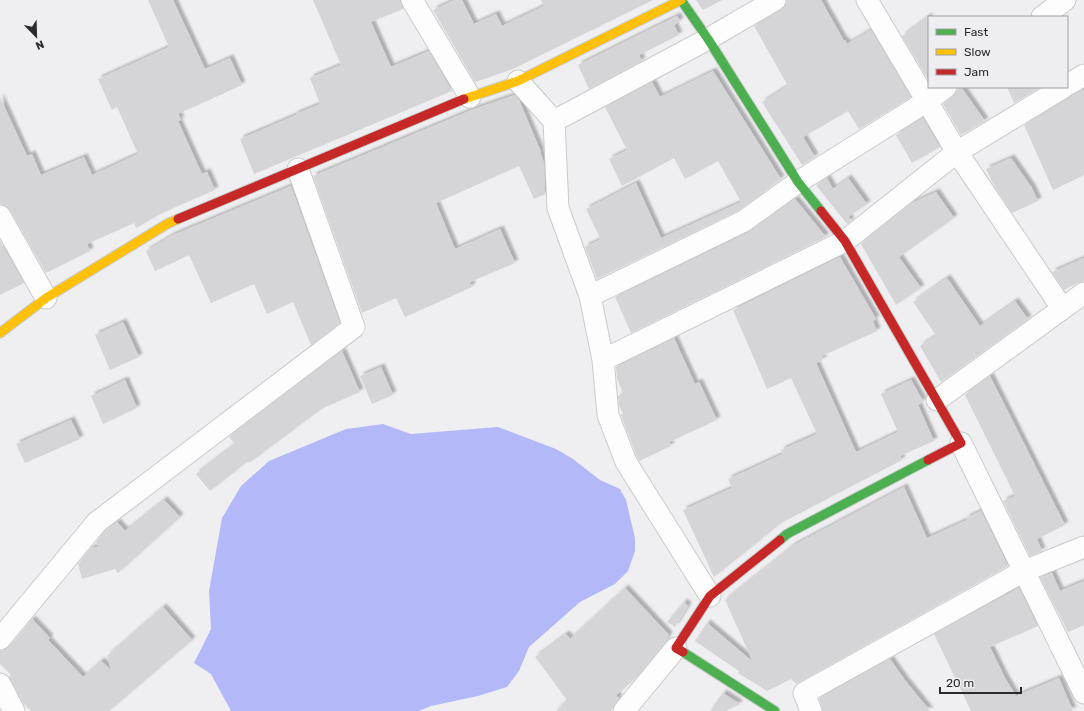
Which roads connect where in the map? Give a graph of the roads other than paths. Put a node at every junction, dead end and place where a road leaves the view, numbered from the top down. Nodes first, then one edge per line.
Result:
1 (412, 0) edge
2 (681, 0) edge
3 (775, 0) edge
4 (866, 0) edge
5 (1065, 0) edge
6 (1043, 16) edge
7 (708, 39) junction
8 (1084, 75) edge
9 (518, 81) junction
10 (1068, 84) edge
11 (945, 88) edge
12 (1062, 88) edge
13 (470, 97) junction
14 (927, 101) junction
15 (554, 121) junction
16 (957, 152) junction
17 (298, 169) junction
18 (798, 182) junction
19 (0, 216) edge
20 (845, 241) junction
21 (1084, 293) edge
22 (590, 296) junction
23 (46, 298) junction
24 (1062, 308) junction
25 (0, 333) edge
26 (603, 360) junction
27 (937, 400) junction
28 (961, 443) junction
29 (1084, 547) edge
30 (1024, 571) junction
31 (710, 596) junction
32 (0, 639) edge
33 (676, 648) junction
34 (0, 684) edge
35 (1084, 693) edge
36 (14, 711) edge
37 (624, 711) edge
38 (775, 711) edge
39 (811, 711) edge

1 - 13 street
2 - 7 street
2 - 9 street
3 - 7 street
4 - 14 street
5 - 6 street
7 - 15 street
7 - 18 street
8 - 10 street
9 - 13 street
9 - 15 street
11 - 14 street
12 - 16 street
13 - 17 street
14 - 16 street
14 - 18 street
15 - 22 street
16 - 20 street
16 - 24 street
17 - 23 street
17 - 32 street
18 - 20 street
18 - 22 street
19 - 23 street
20 - 26 street
20 - 27 street
21 - 24 street
22 - 26 street
23 - 25 street
24 - 27 street
26 - 31 street
27 - 28 street
28 - 30 street
28 - 31 street
29 - 30 street
30 - 35 street
30 - 39 street
31 - 33 street
33 - 37 street
33 - 38 street
34 - 36 street

